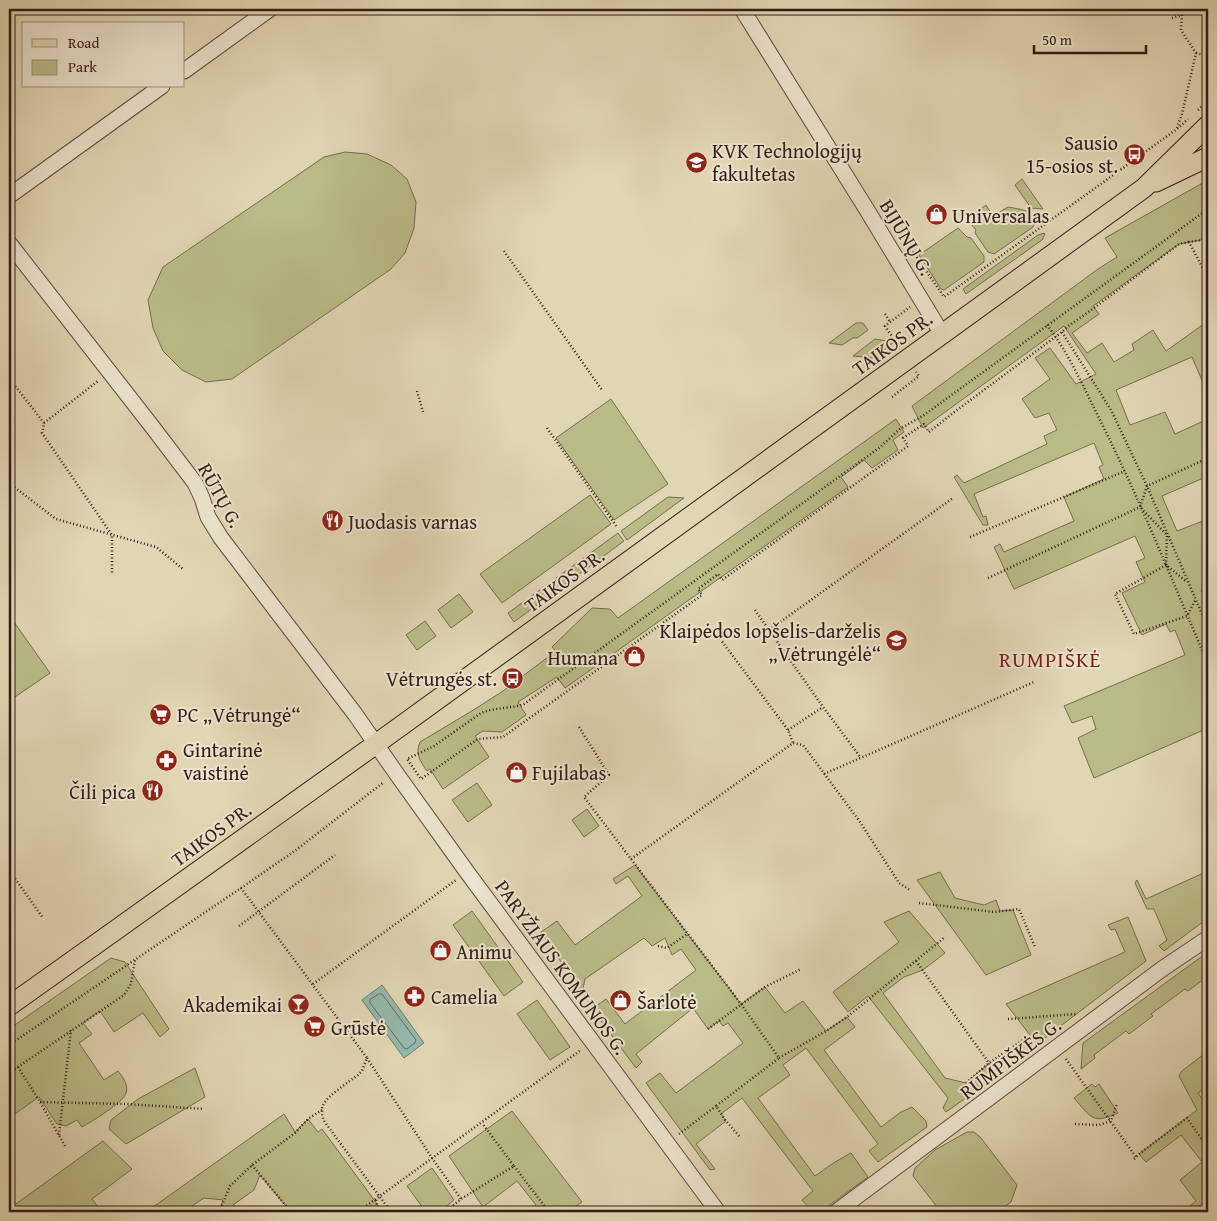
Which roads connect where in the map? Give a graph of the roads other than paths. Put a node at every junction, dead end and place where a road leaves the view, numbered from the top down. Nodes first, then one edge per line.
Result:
1 (270, 9) edge
2 (742, 9) edge
3 (185, 69) edge
4 (159, 88) edge
5 (1208, 125) edge
6 (1208, 157) edge
7 (1144, 188) junction
8 (9, 196) edge
9 (9, 243) edge
10 (942, 334) junction
11 (376, 744) junction
12 (1208, 938) edge
13 (9, 1006) edge
14 (718, 1212) edge
15 (836, 1212) edge

1 - 3 street
2 - 10 street, BIJŪNŲ G.
4 - 8 street
5 - 7 main road, TAIKOS PR.
6 - 7 main road, TAIKOS PR.
7 - 10 main road, TAIKOS PR.
9 - 11 street, RŪTŲ G.
10 - 11 main road, TAIKOS PR.
11 - 13 main road, TAIKOS PR.
11 - 14 street, PARYŽIAUS KOMUNOS G.
12 - 15 street, RUMPIŠKĖS G.

